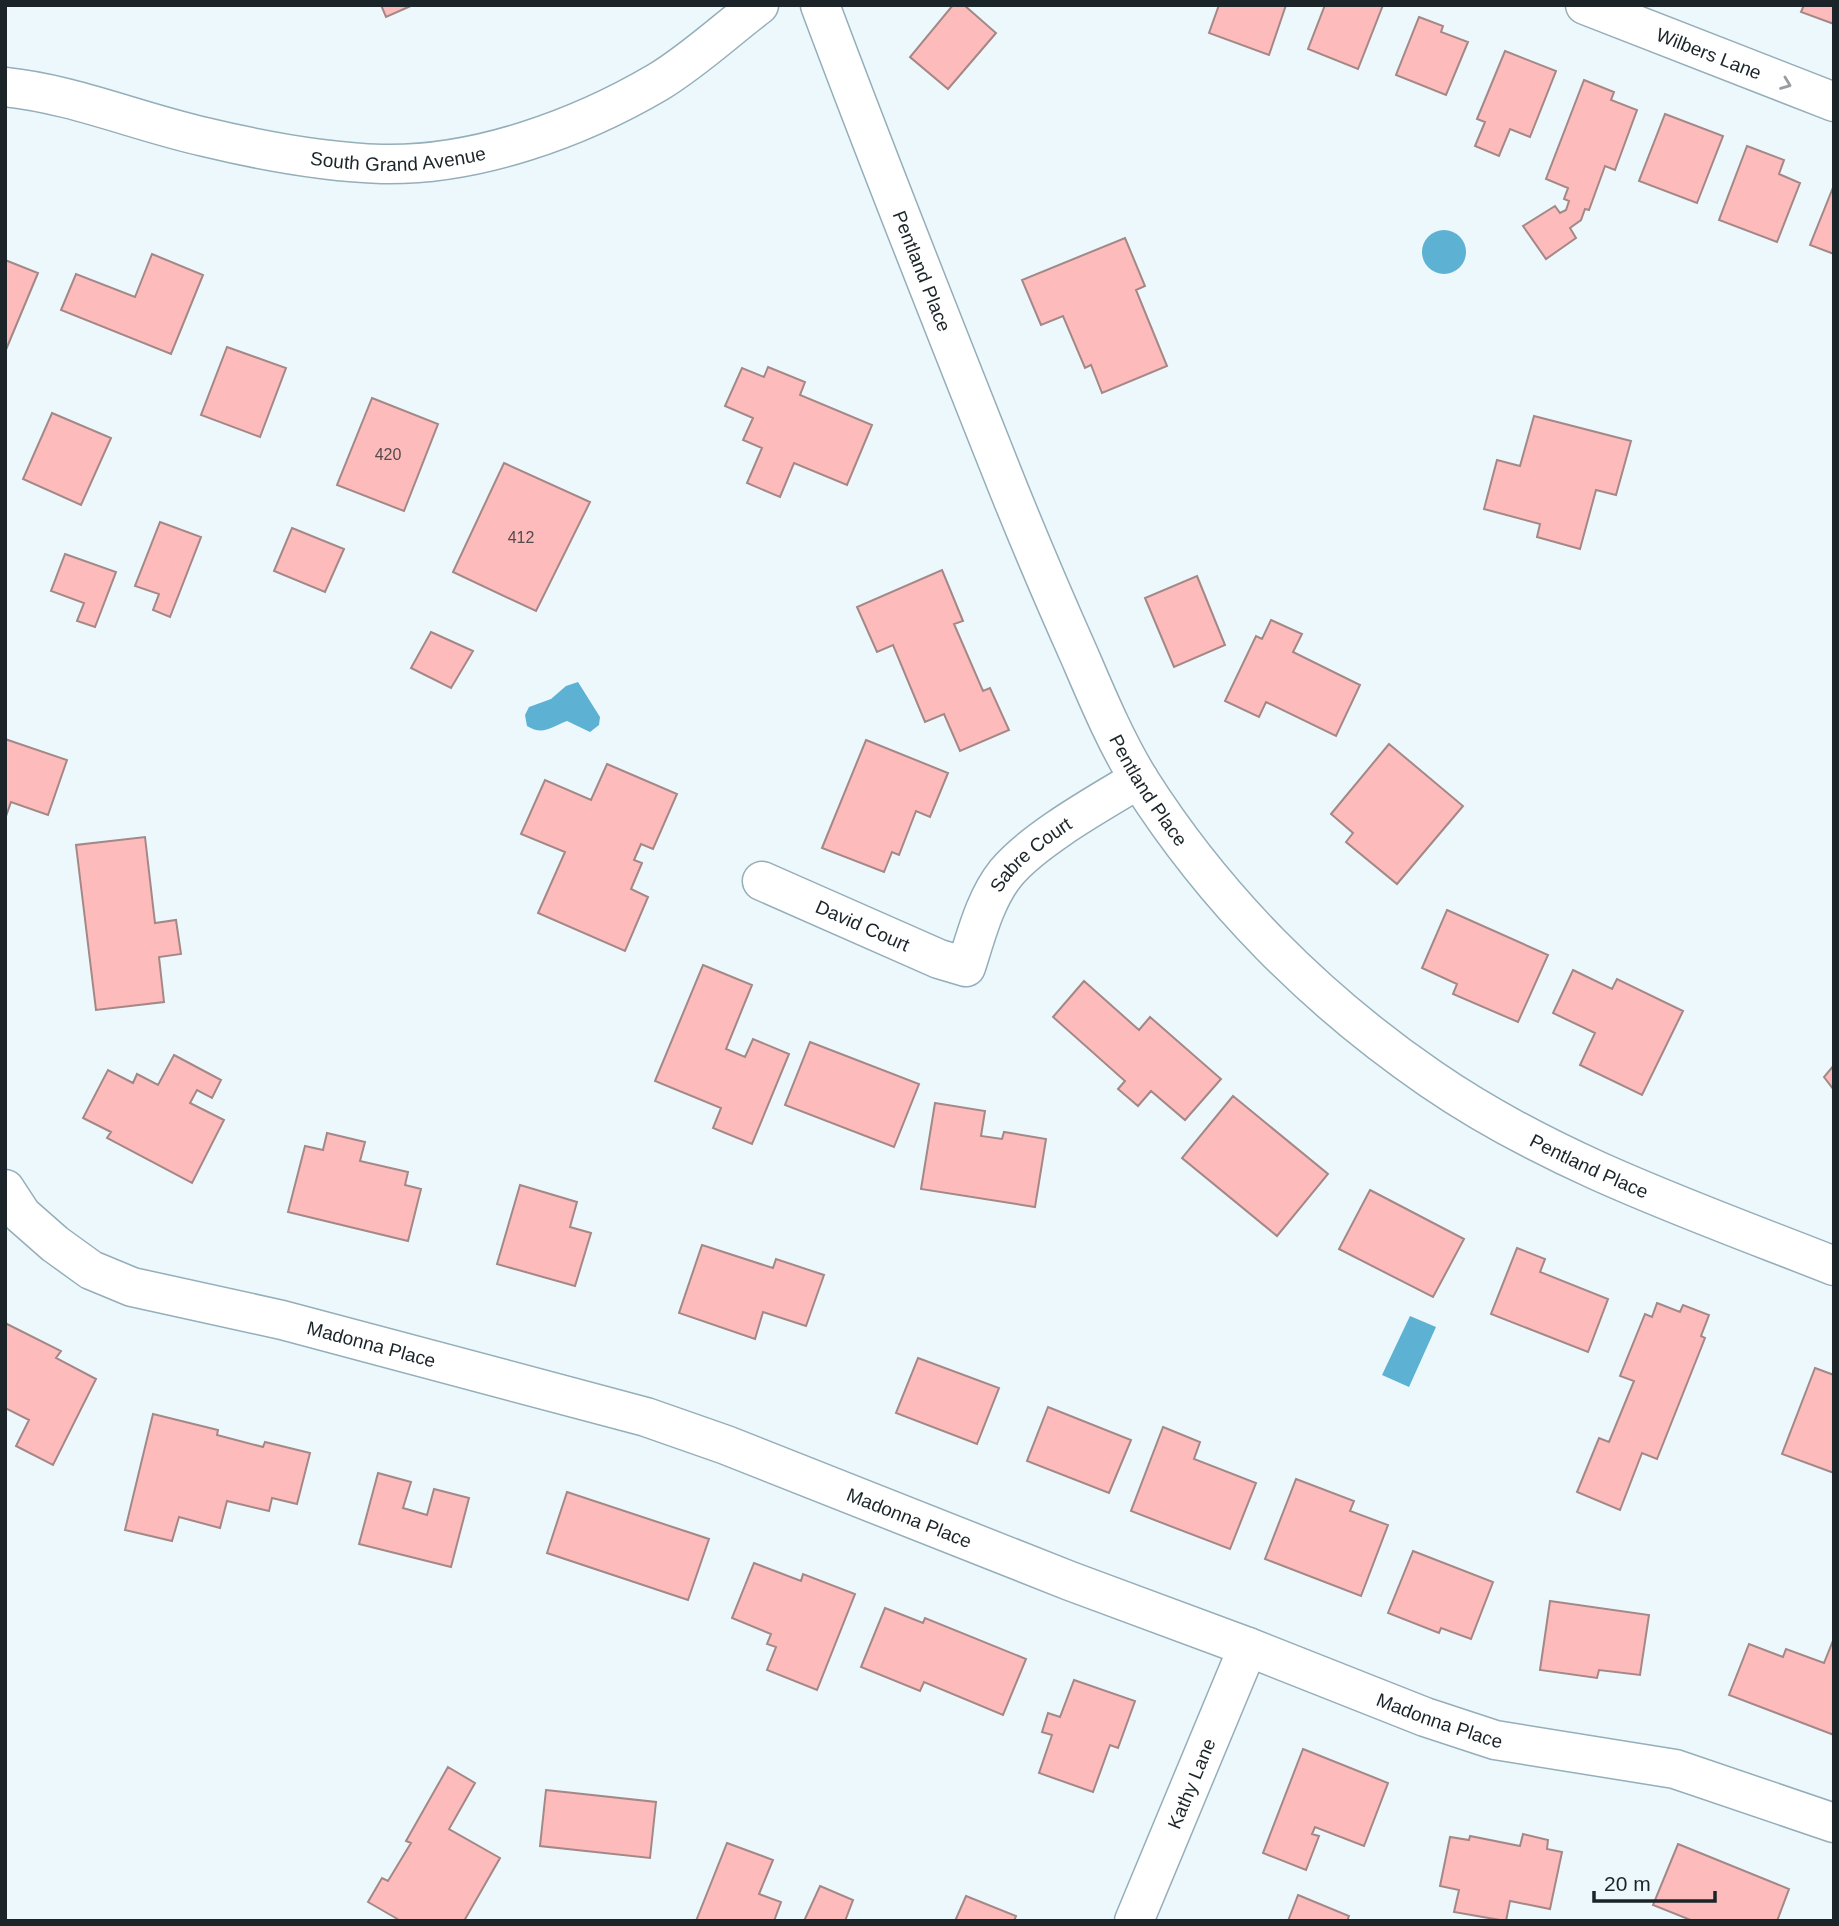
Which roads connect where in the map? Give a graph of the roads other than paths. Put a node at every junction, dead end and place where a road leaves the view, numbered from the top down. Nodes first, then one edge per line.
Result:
1 (759, 5) edge
2 (820, 5) edge
3 (1586, 5) edge
4 (5, 87) edge
5 (1834, 103) edge
6 (1139, 779) junction
7 (762, 881) dead end
8 (966, 967) joint
9 (5, 1189) edge
10 (1834, 1266) edge
11 (1248, 1647) junction
12 (1834, 1823) edge
13 (1134, 1921) edge

1 - 4 street, South Grand Avenue
2 - 6 street, Pentland Place
3 -> 5 street, Wilbers Lane
6 - 8 street, Sabre Court
6 - 10 street, Pentland Place
7 - 8 street, David Court
9 - 11 street, Madonna Place
11 - 12 street, Madonna Place
11 - 13 street, Kathy Lane

